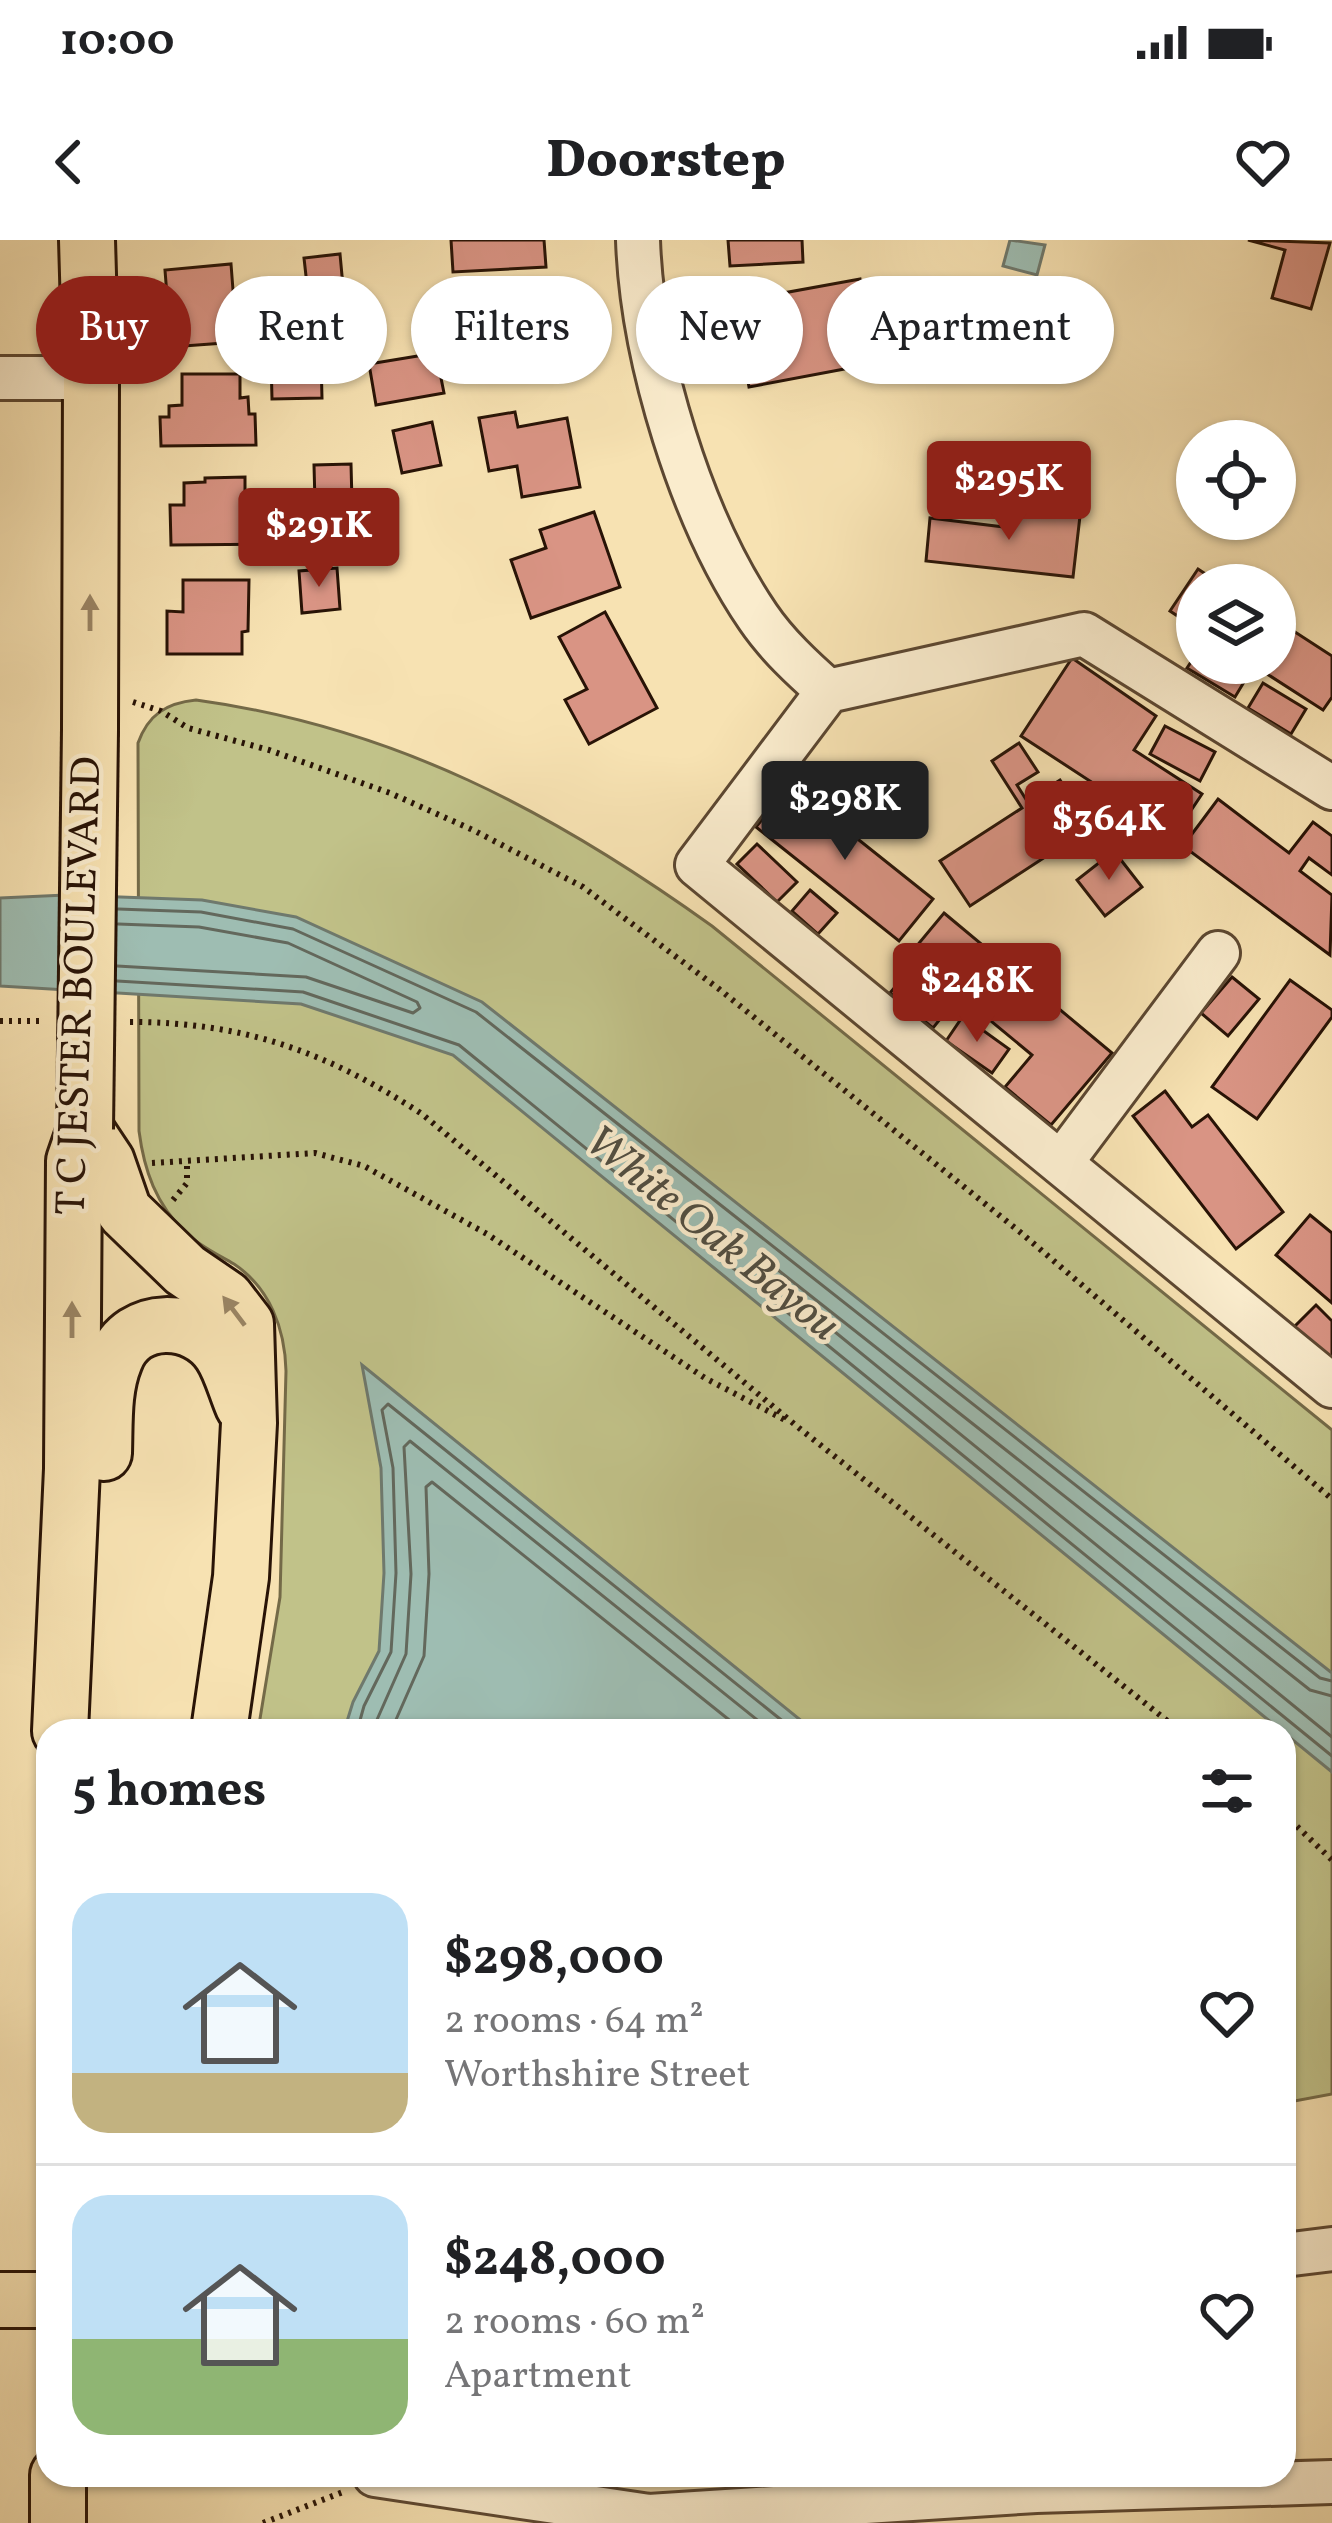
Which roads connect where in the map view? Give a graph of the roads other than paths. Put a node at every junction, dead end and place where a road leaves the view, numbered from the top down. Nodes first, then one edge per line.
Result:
1 (87, 240) edge
2 (638, 240) edge
3 (88, 276) edge
4 (0, 378) edge
5 (36, 378) edge
6 (91, 384) edge
7 (829, 691) junction
8 (1332, 788) edge
9 (1219, 953) dead end
10 (86, 1129) junction
11 (1060, 1163) junction
12 (1332, 1386) edge
13 (249, 1424) junction
14 (60, 1707) edge
15 (221, 1719) edge
16 (1332, 2249) edge
17 (1296, 2254) edge
18 (0, 2300) edge
19 (36, 2300) edge
20 (1296, 2482) edge
21 (1332, 2482) edge
22 (58, 2487) edge
23 (452, 2487) edge
24 (988, 2487) edge
25 (58, 2523) edge

1 - 3 main road, T C JESTER BOULEVARD
2 - 7 street
4 - 5 street
10 -> 6 main road, T C JESTER BOULEVARD, bridge
7 - 8 street
7 - 11 street
9 - 11 street
13 -> 10 main road
14 -> 10 main road, T C JESTER BOULEVARD
11 - 12 street
13 - 14 main road
13 - 15 main road
16 - 17 street
18 - 19 main road
20 - 21 street
22 - 25 main road
23 - 24 street

